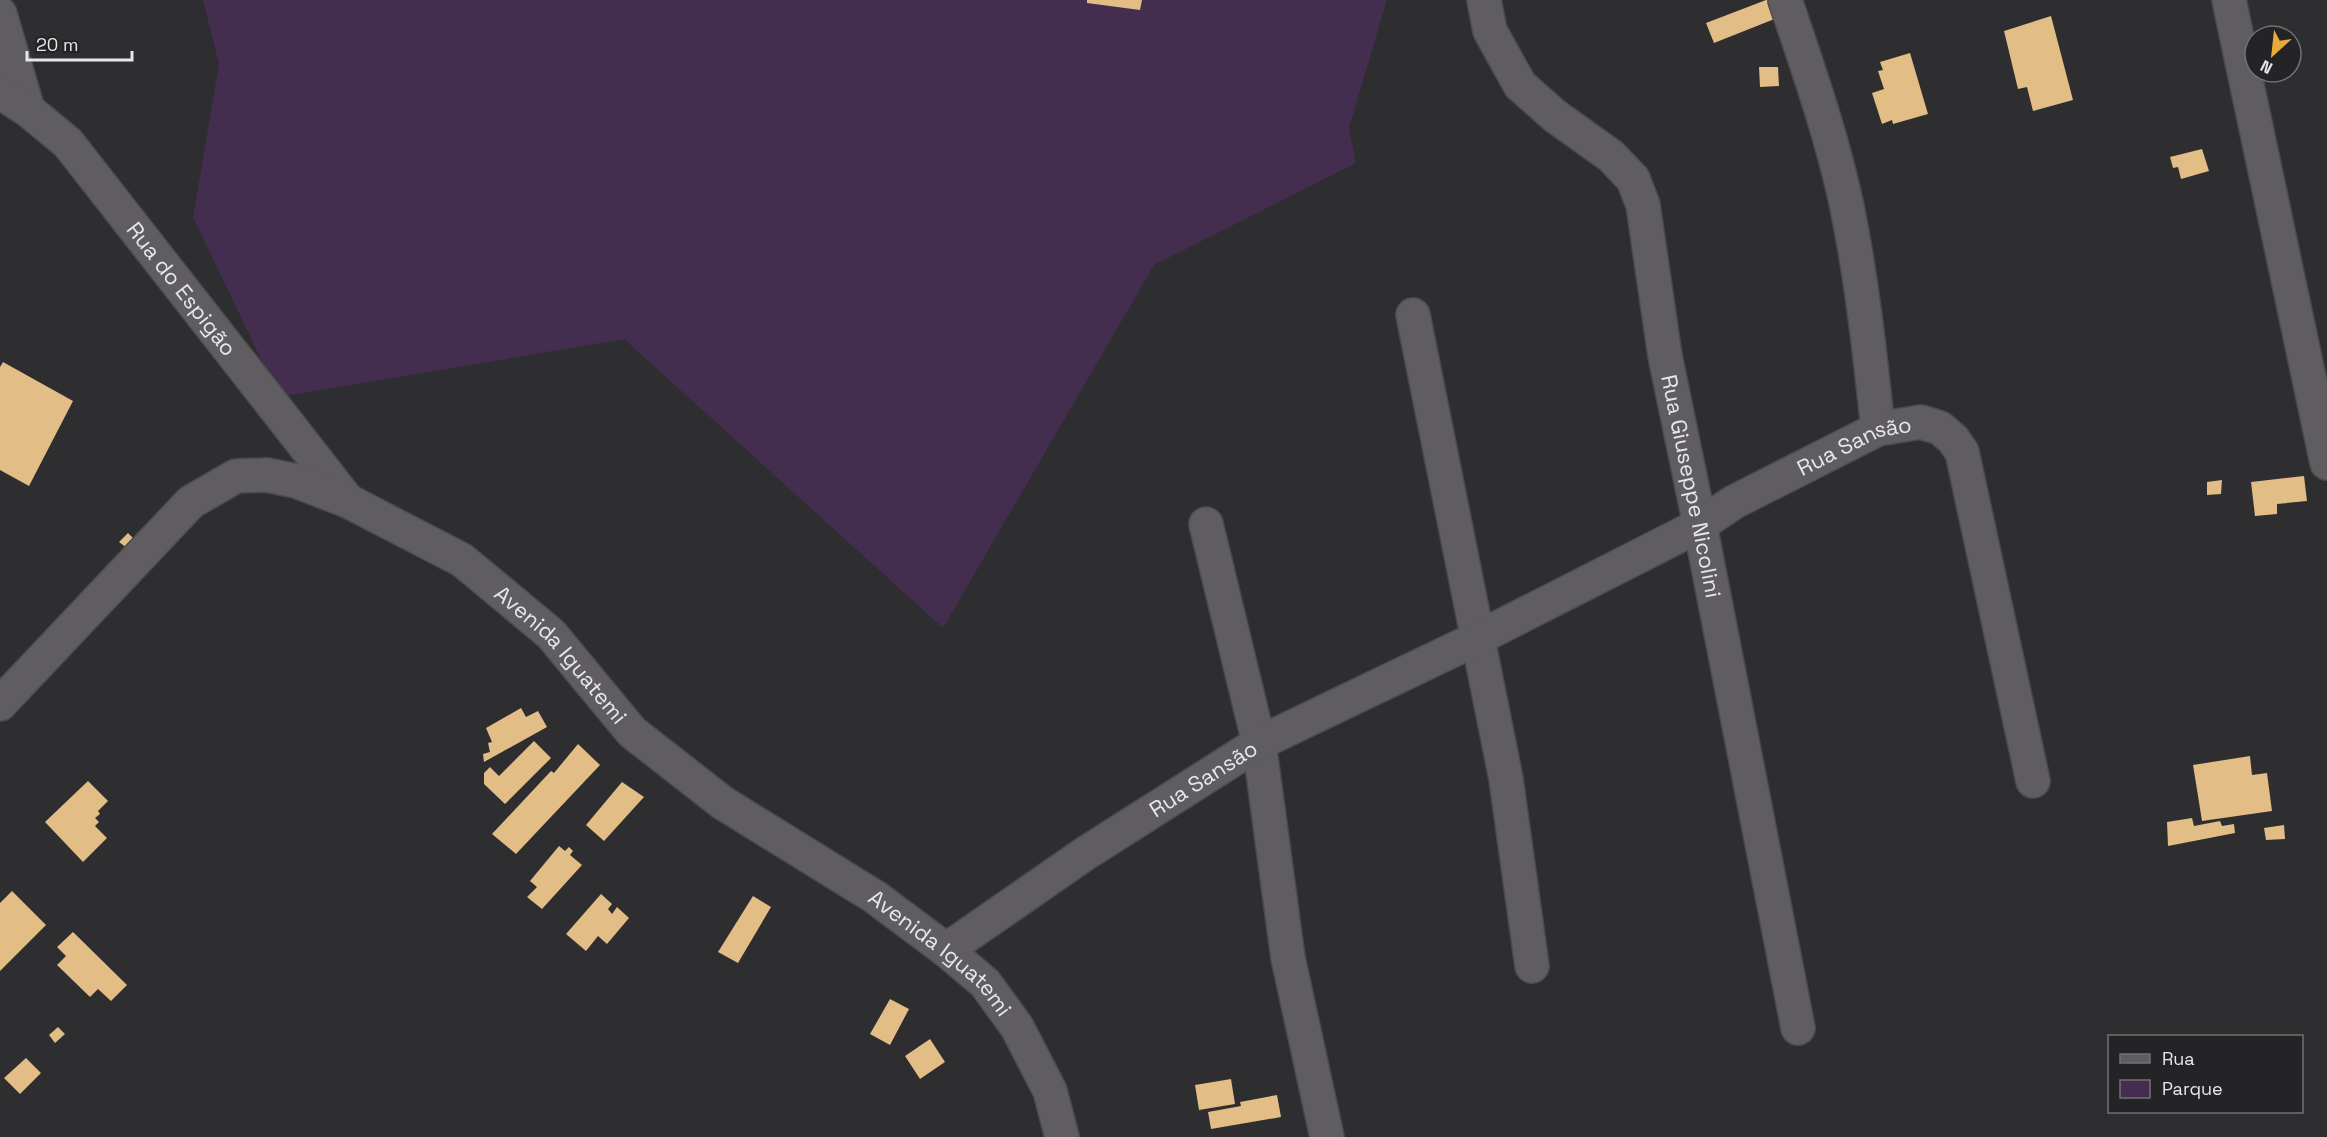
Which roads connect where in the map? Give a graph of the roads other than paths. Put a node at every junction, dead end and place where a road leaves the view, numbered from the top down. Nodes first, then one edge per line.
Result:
1 (1484, 0) edge
2 (1785, 0) edge
3 (2229, 0) edge
4 (0, 14) edge
5 (0, 92) edge
6 (28, 110) junction
7 (1413, 315) dead end
8 (1878, 429) junction
9 (2327, 463) edge
10 (348, 501) junction
11 (1206, 524) dead end
12 (1700, 525) junction
13 (1478, 638) junction
14 (0, 704) edge
15 (1259, 744) junction
16 (2033, 781) dead end
17 (946, 950) junction
18 (1532, 966) dead end
19 (1797, 1028) dead end
20 (1062, 1137) edge
21 (1327, 1137) edge

1 - 12 street, Rua Giuseppe Nicolini
2 - 8 street
3 - 9 street
4 - 6 street
5 - 6 street, Rua do Espigão
6 - 10 street, Rua do Espigão
7 - 13 street
8 - 12 street, Rua Sansão
8 - 16 street, Rua Sansão
10 - 14 street, Avenida Iguatemi
10 - 17 street, Avenida Iguatemi
11 - 15 street
12 - 13 street, Rua Sansão
12 - 19 street, Rua Giuseppe Nicolini
13 - 15 street, Rua Sansão
13 - 18 street
15 - 17 street, Rua Sansão
15 - 21 street
17 - 20 street, Avenida Iguatemi

